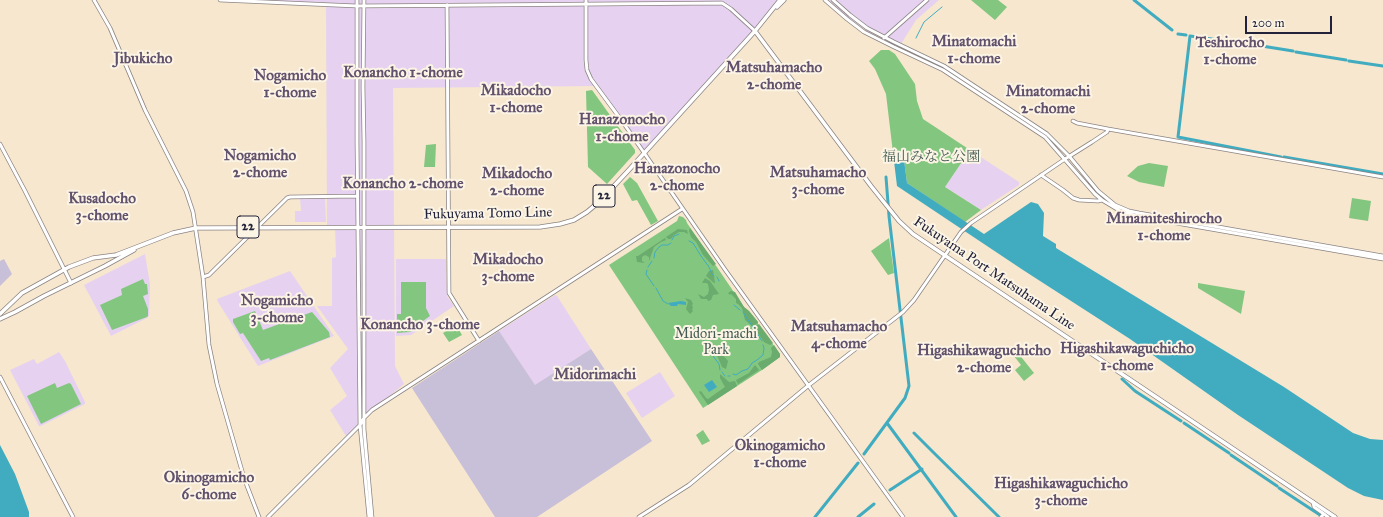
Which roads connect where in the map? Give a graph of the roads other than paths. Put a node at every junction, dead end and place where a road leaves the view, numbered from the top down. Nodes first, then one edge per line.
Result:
1 (94, 0) edge
2 (220, 0) edge
3 (357, 0) edge
4 (364, 0) edge
5 (780, 0) edge
6 (784, 0) edge
7 (825, 0) edge
8 (833, 0) edge
9 (927, 0) edge
10 (262, 1) edge
11 (586, 2) edge
12 (446, 5) junction
13 (357, 6) junction
14 (364, 6) junction
15 (772, 11) junction
16 (755, 31) junction
17 (885, 37) junction
18 (881, 40) junction
19 (1073, 121) dead end
20 (1108, 129) junction
21 (0, 144) edge
22 (644, 153) junction
23 (1069, 156) junction
24 (1065, 158) junction
25 (1041, 175) junction
26 (1383, 177) edge
27 (357, 196) junction
28 (1102, 200) junction
29 (682, 209) junction
30 (257, 227) junction
31 (358, 227) junction
32 (364, 227) junction
33 (449, 227) junction
34 (196, 228) junction
35 (142, 246) junction
36 (944, 255) junction
37 (1383, 256) edge
38 (1383, 259) edge
39 (64, 270) junction
40 (203, 277) junction
41 (71, 283) junction
42 (0, 314) edge
43 (0, 319) edge
44 (479, 341) junction
45 (0, 377) edge
46 (809, 385) junction
47 (364, 418) junction
48 (360, 426) junction
49 (1313, 502) junction
50 (1322, 516) edge
51 (73, 517) edge
52 (259, 517) edge
53 (268, 517) edge
54 (369, 517) edge
55 (372, 517) edge
56 (640, 517) edge
57 (903, 517) edge
58 (1328, 517) edge
59 (1335, 517) edge

1 - 34 street
2 - 10 street
3 - 13 street
4 - 14 street
5 - 15 main road, Fukuyama Tomo Line / 22
6 - 15 main road, Fukuyama Tomo Line / 22
7 - 18 street
8 - 17 street
9 - 17 street
10 - 13 street
11 - 12 street
11 - 16 street
11 - 22 street
12 - 14 street
12 - 33 street
13 - 14 street
13 - 27 street
14 - 32 street
15 - 16 main road, Fukuyama Tomo Line / 22
16 - 22 main road, Fukuyama Tomo Line / 22
16 - 36 main road, Fukuyama Port Matsuhama Line
17 - 18 street
17 - 23 street
18 - 24 street
19 - 20 street
20 - 23 street
20 - 26 street
21 - 39 street
22 - 29 street
22 - 33 main road, Fukuyama Tomo Line / 22
23 - 24 street
23 - 37 street
24 - 25 street
24 - 28 street
25 - 28 street
25 - 36 street
27 - 30 street
27 - 31 street
28 - 38 street
29 - 44 street
29 - 46 street
30 - 31 main road, Fukuyama Tomo Line / 22
30 - 34 main road, Fukuyama Tomo Line / 22
30 - 40 street
31 - 32 main road, Fukuyama Tomo Line / 22
31 - 48 street
32 - 33 main road, Fukuyama Tomo Line / 22
32 - 47 street
33 - 44 street
34 - 35 main road, Fukuyama Tomo Line / 22
34 - 40 street
35 - 39 main road, Fukuyama Tomo Line / 22
35 - 41 main road, Fukuyama Tomo Line / 22
36 - 46 street
36 - 49 main road, Fukuyama Port Matsuhama Line
39 - 41 street
39 - 42 main road, Fukuyama Tomo Line / 22
40 - 52 street
41 - 43 main road, Fukuyama Tomo Line / 22
44 - 47 street
45 - 51 street
46 - 56 street
46 - 57 street
47 - 48 street
47 - 55 street
48 - 53 street
48 - 54 street
49 - 50 street
49 - 59 main road, Fukuyama Port Matsuhama Line
50 - 58 street

